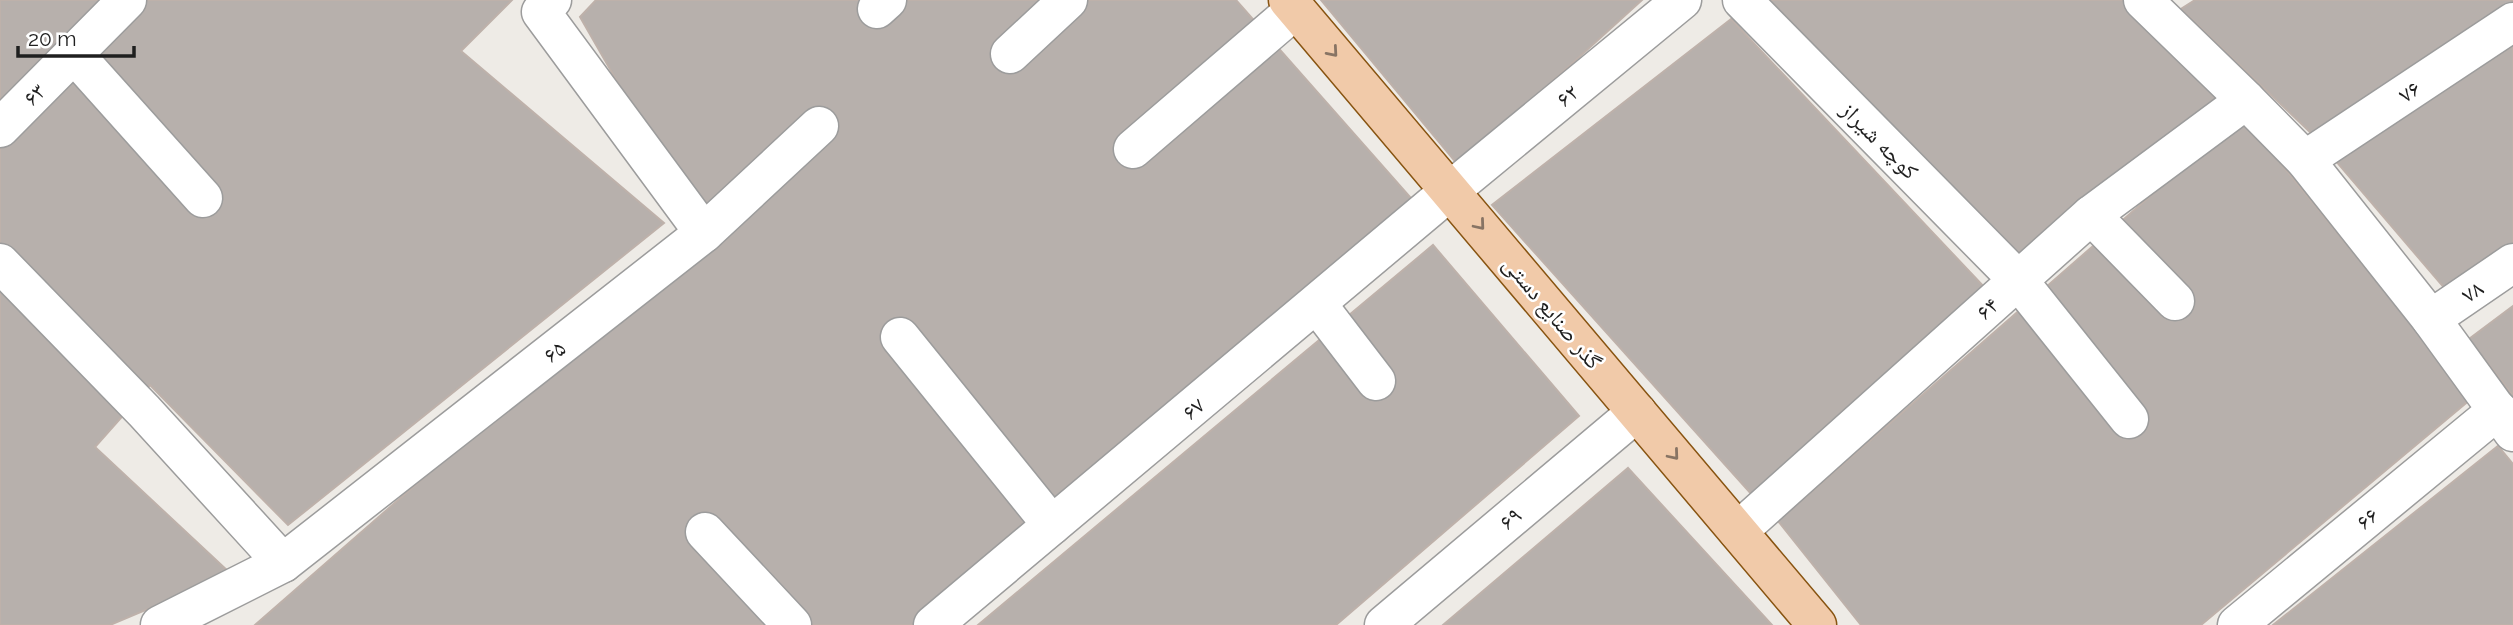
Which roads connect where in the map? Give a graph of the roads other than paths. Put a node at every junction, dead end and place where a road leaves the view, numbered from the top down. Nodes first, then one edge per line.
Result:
1 (127, 0) edge
2 (552, 0) edge
3 (1068, 0) edge
4 (1682, 0) edge
5 (1742, 0) edge
6 (2152, 3) edge
7 (1292, 5) edge
8 (2513, 22) edge
9 (74, 54) junction
10 (1010, 54) dead end
11 (2246, 100) junction
12 (819, 126) dead end
13 (0, 128) edge
14 (1133, 149) dead end
15 (2305, 160) junction
16 (1451, 190) junction
17 (202, 198) dead end
18 (2091, 215) junction
19 (704, 233) junction
20 (0, 263) edge
21 (2513, 263) edge
22 (2018, 280) junction
23 (2175, 301) dead end
24 (1317, 304) junction
25 (2431, 319) junction
26 (900, 337) dead end
27 (1376, 381) dead end
28 (1637, 412) junction
29 (2129, 419) dead end
30 (2505, 421) edge
31 (1052, 525) junction
32 (1738, 531) junction
33 (705, 532) dead end
34 (283, 563) junction
35 (160, 625) edge
36 (792, 625) edge
37 (933, 625) edge
38 (1384, 625) edge
39 (1817, 625) edge
40 (2236, 625) edge

1 - 9 street, ۶۳
2 - 19 street
3 - 10 street
4 - 16 street, ۶۲
5 - 22 street, کوچه شیراز
6 - 11 street
7 - 14 street
7 -> 16 main road, گذر صنایع دستی
8 - 15 street, ۷۶
9 - 13 street, ۶۳
9 - 17 street
11 - 15 street
11 - 18 street, ۶۴
12 - 19 street, ۶۵
15 - 25 street
16 - 24 street, ۶۷
16 -> 28 main road, گذر صنایع دستی
18 - 22 street, ۶۴
18 - 23 street
19 - 34 street, ۶۵
20 - 34 street
21 - 25 street, ۷۸
22 - 29 street, کوچه شیراز
22 - 32 street, ۶۴
24 - 27 street
24 - 31 street, ۶۷
25 - 30 street
26 - 31 street
28 -> 32 main road, گذر صنایع دستی
28 - 38 street, ۶۹
30 - 40 street, ۶۶
31 - 37 street, ۶۷
32 - 39 main road, گذر صنایع دستی
33 - 36 street
34 - 35 street, ۶۵

